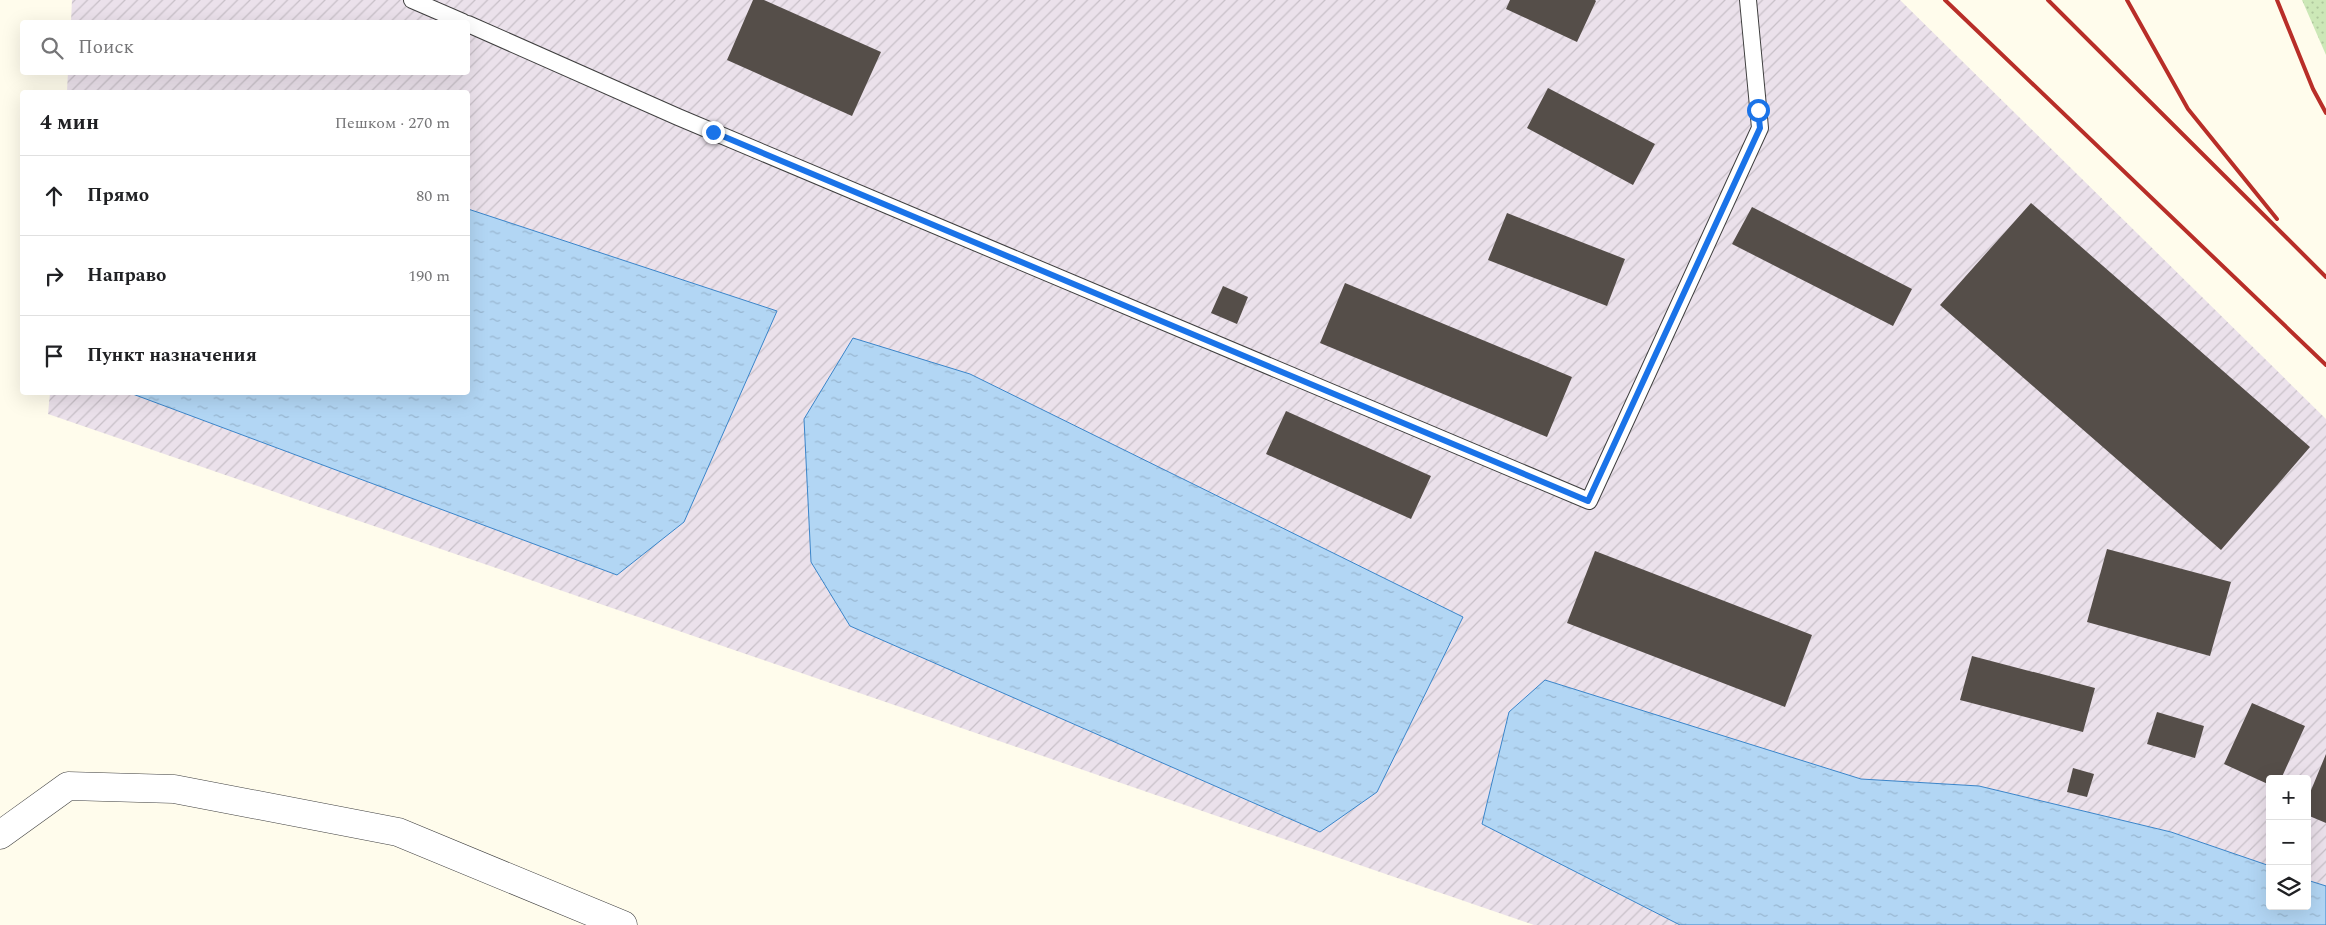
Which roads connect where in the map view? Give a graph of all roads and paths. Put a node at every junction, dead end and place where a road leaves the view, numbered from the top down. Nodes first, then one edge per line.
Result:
1 (412, 0) edge
2 (1748, 0) edge
3 (458, 20) edge
4 (470, 25) edge
5 (0, 835) edge
6 (623, 925) edge

1 - 3 lane
2 - 4 lane
5 - 6 street

